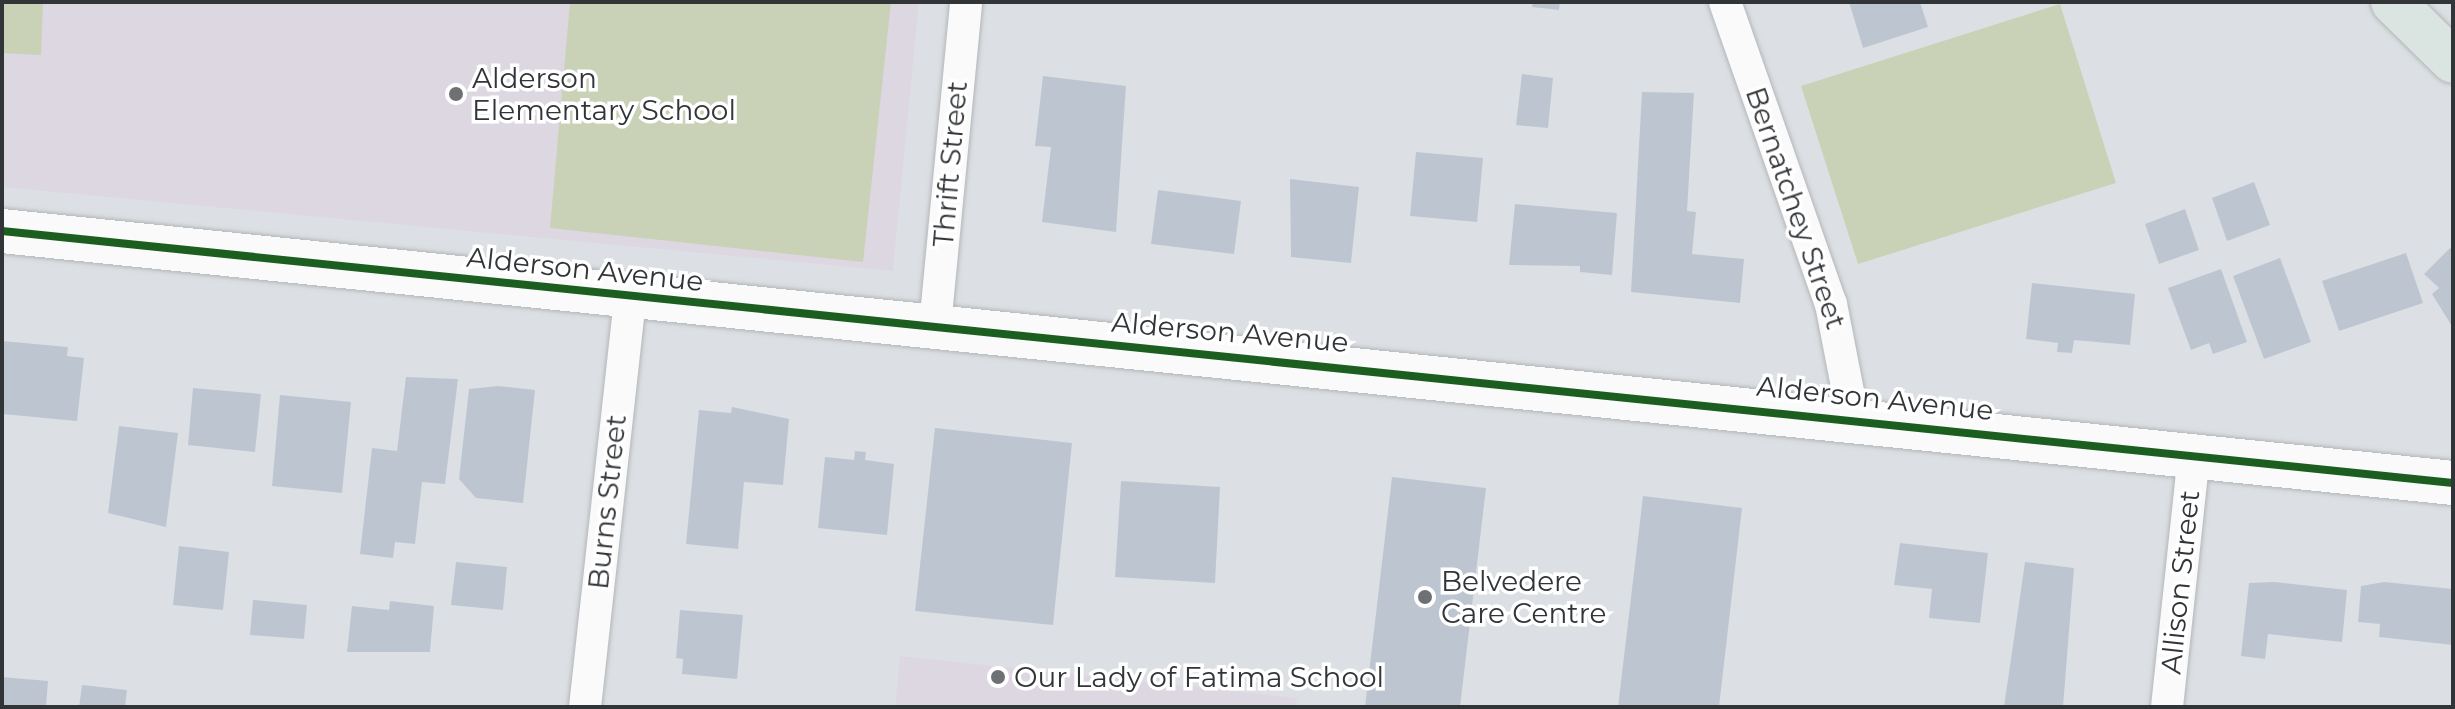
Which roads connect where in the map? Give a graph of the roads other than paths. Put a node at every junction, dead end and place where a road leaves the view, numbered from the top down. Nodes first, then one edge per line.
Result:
1 (966, 2) edge
2 (1725, 2) edge
3 (2393, 2) edge
4 (2453, 61) edge
5 (2, 231) edge
6 (630, 297) junction
7 (935, 326) junction
8 (1853, 417) junction
9 (2194, 456) junction
10 (2453, 483) edge
11 (585, 707) edge
12 (2167, 707) edge

1 - 7 street, Thrift Street
2 - 8 street, Bernatchey Street
3 - 4 main road
5 - 6 street, Alderson Avenue
6 - 7 street, Alderson Avenue
6 - 11 street, Burns Street
7 - 8 street, Alderson Avenue
8 - 9 street, Alderson Avenue
9 - 10 street, Alderson Avenue
9 - 12 street, Allison Street

